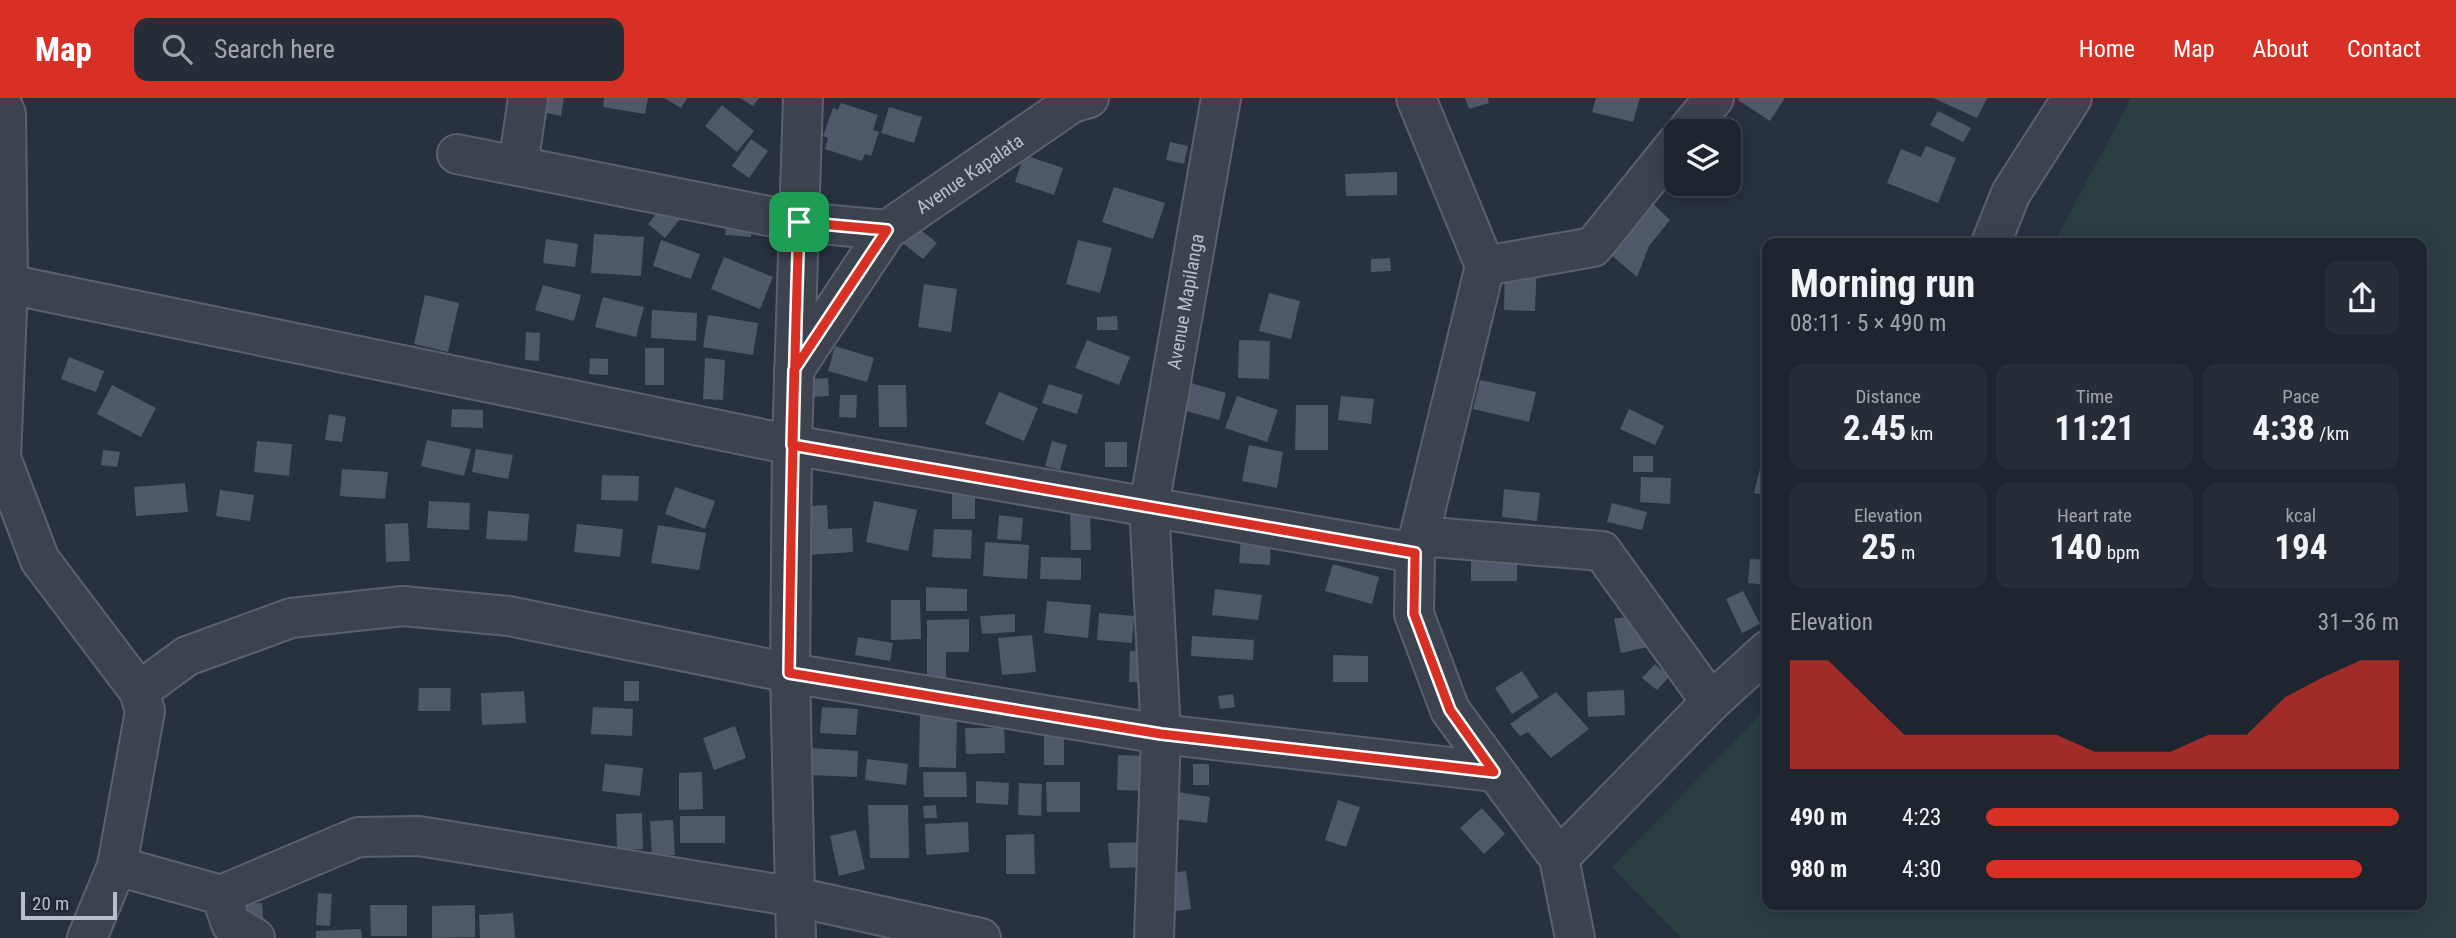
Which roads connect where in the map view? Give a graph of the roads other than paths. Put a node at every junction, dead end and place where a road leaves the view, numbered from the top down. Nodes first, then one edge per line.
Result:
1 (528, 98) edge
2 (803, 98) edge
3 (1221, 98) edge
4 (1416, 98) edge
5 (1714, 98) edge
6 (2072, 98) edge
7 (0, 100) edge
8 (1077, 100) edge
9 (1697, 119) edge
10 (457, 154) dead end
11 (1664, 159) edge
12 (518, 166) junction
13 (799, 222) junction
14 (887, 230) junction
15 (1993, 238) edge
16 (1485, 266) junction
17 (8, 284) junction
18 (2, 364) edge
19 (794, 370) junction
20 (792, 445) junction
21 (1149, 506) junction
22 (1417, 545) junction
23 (1762, 655) edge
24 (789, 673) junction
25 (139, 691) junction
26 (1711, 702) junction
27 (1161, 734) junction
28 (1494, 772) junction
29 (1559, 858) junction
30 (117, 866) junction
31 (221, 895) junction
32 (796, 897) junction
33 (87, 938) edge
34 (255, 938) edge
35 (796, 938) edge
36 (981, 938) edge
37 (1154, 938) edge
38 (1575, 938) edge

1 - 12 street
2 - 13 street
3 - 21 street, Avenue Mapilanga
4 - 16 street
5 - 9 street
6 - 15 street
7 - 17 street
8 - 14 street, Avenue Kapalata
10 - 12 street
11 - 16 street
12 - 13 street
13 - 14 street
13 - 19 street
14 - 19 street, Avenue Kapalata
16 - 22 street
17 - 18 street
17 - 20 street
18 - 25 street
19 - 20 street
20 - 21 street
20 - 24 street
21 - 22 street
21 - 27 street, Avenue Mapilanga
22 - 26 street
22 - 28 street
23 - 26 street
24 - 25 street
24 - 27 street
24 - 32 street
25 - 30 street
26 - 29 street
27 - 28 street
27 - 37 street, Avenue Mapilanga
28 - 29 street
29 - 38 street
30 - 31 street
30 - 33 street
31 - 32 street
31 - 34 street
32 - 35 street
32 - 36 street

